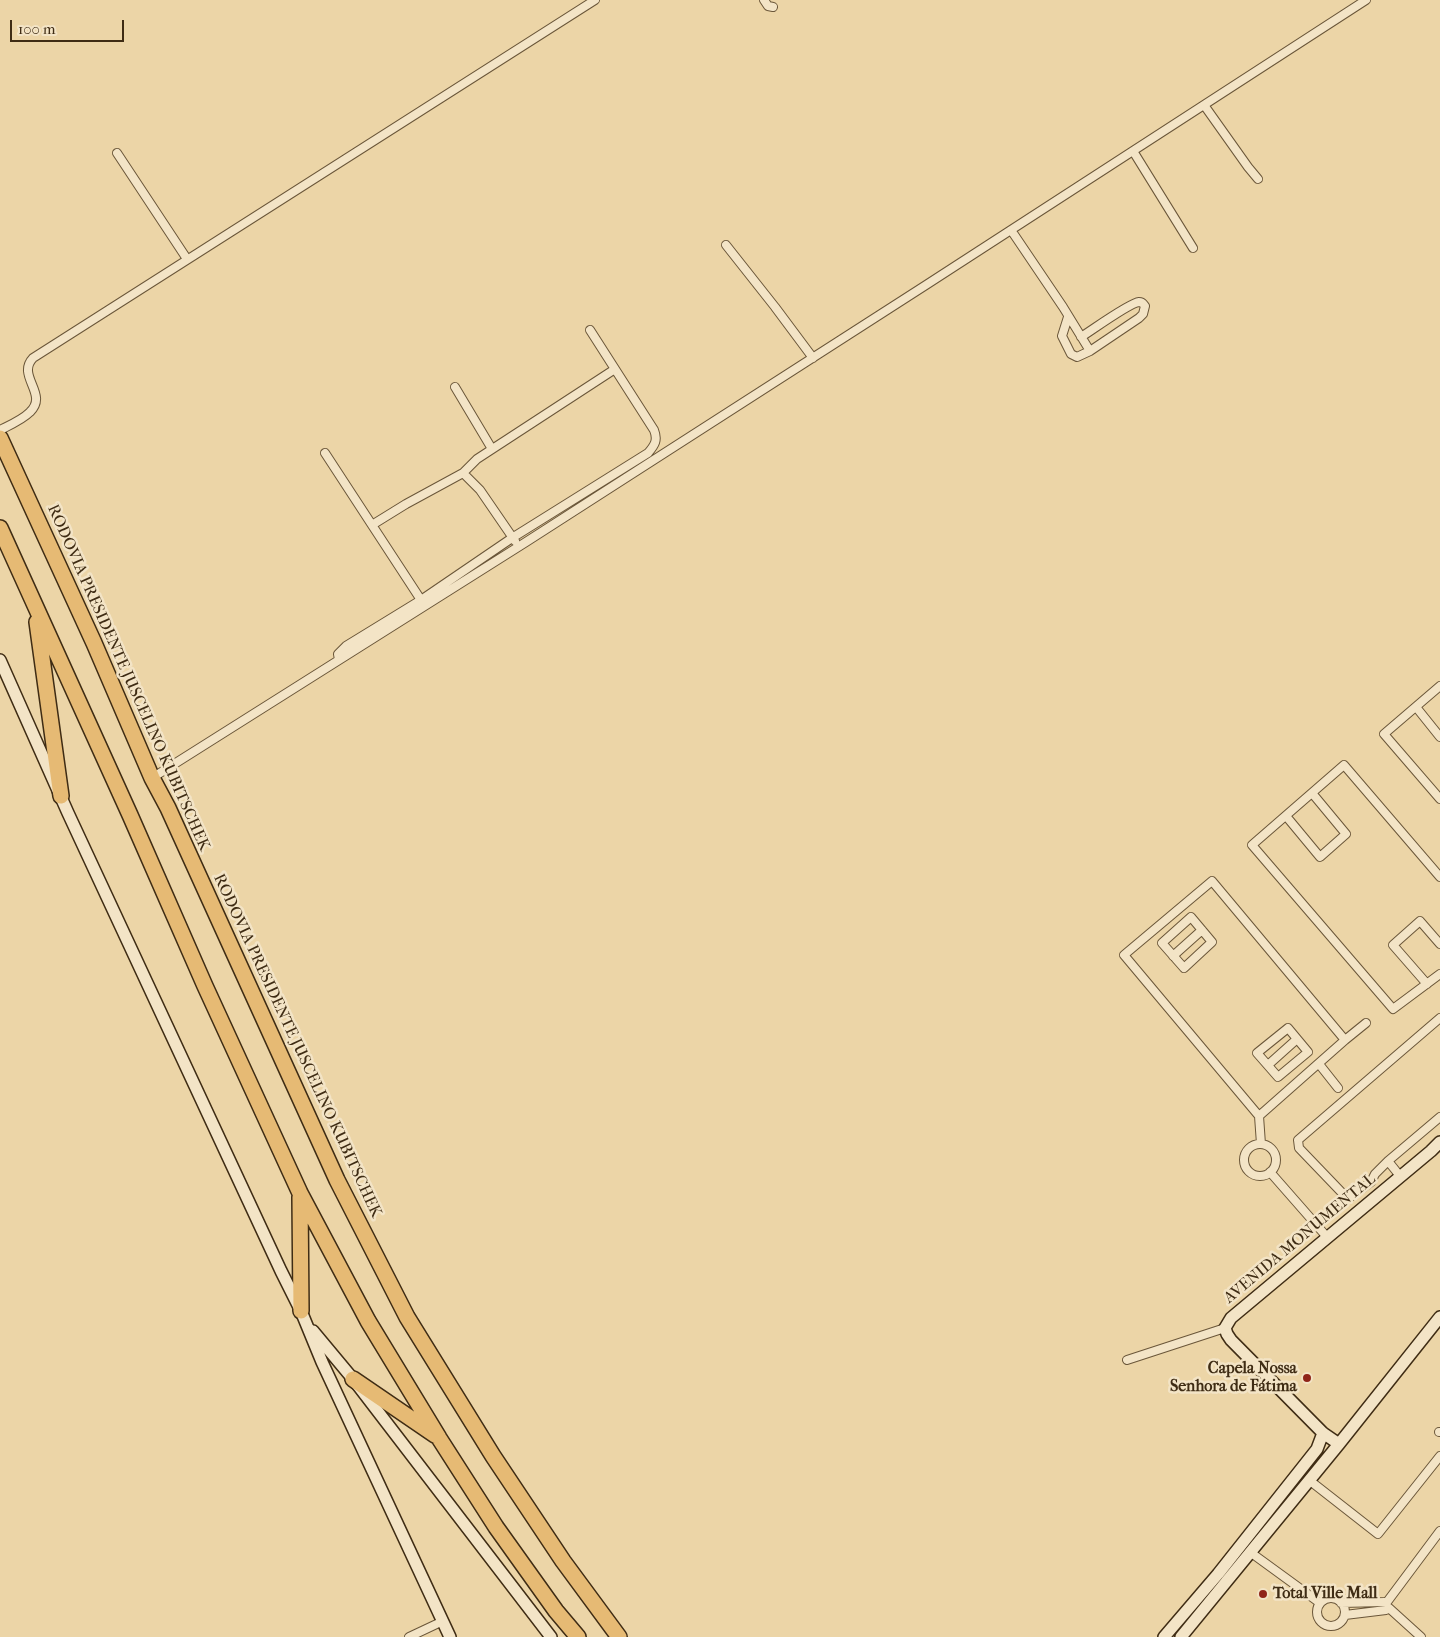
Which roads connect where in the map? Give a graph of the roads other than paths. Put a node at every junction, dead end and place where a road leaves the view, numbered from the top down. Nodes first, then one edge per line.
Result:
1 (595, 0) edge
2 (764, 0) edge
3 (1366, 0) edge
4 (773, 7) dead end
5 (1204, 105) junction
6 (1133, 151) junction
7 (117, 153) dead end
8 (1258, 179) dead end
9 (1011, 230) junction
10 (726, 245) dead end
11 (1193, 248) dead end
12 (187, 259) junction
13 (1068, 317) junction
14 (590, 330) dead end
15 (1081, 337) junction
16 (1090, 351) junction
17 (813, 358) junction
18 (615, 369) junction
19 (455, 388) dead end
20 (0, 430) edge
21 (0, 438) edge
22 (492, 449) junction
23 (325, 453) dead end
24 (463, 473) junction
25 (372, 525) junction
26 (0, 528) edge
27 (512, 538) junction
28 (519, 547) junction
29 (421, 600) junction
30 (34, 605) junction
31 (0, 660) edge
32 (338, 660) junction
33 (1440, 686) edge
34 (1416, 707) junction
35 (1440, 737) edge
36 (152, 778) junction
37 (1312, 793) junction
38 (61, 796) junction
39 (1440, 799) edge
40 (1286, 816) junction
41 (1440, 877) edge
42 (1168, 919) junction
43 (1178, 929) junction
44 (1202, 930) junction
45 (1440, 944) edge
46 (1173, 956) junction
47 (1440, 974) edge
48 (1427, 984) junction
49 (1440, 1018) edge
50 (1366, 1023) dead end
51 (1297, 1039) junction
52 (1345, 1040) junction
53 (1319, 1064) junction
54 (1268, 1065) junction
55 (1293, 1065) junction
56 (1303, 1077) junction
57 (1338, 1088) dead end
58 (1259, 1116) junction
59 (1440, 1116) edge
60 (1440, 1142) edge
61 (1261, 1144) junction
62 (1388, 1161) junction
63 (1270, 1172) junction
64 (1400, 1176) junction
65 (300, 1193) junction
66 (1327, 1237) junction
67 (1440, 1317) edge
68 (304, 1318) junction
69 (1226, 1328) junction
70 (1128, 1360) dead end
71 (353, 1380) junction
72 (1323, 1434) junction
73 (439, 1438) junction
74 (1339, 1444) junction
75 (1440, 1456) edge
76 (1309, 1480) junction
77 (1268, 1512) junction
78 (1277, 1519) junction
79 (1440, 1531) edge
80 (1250, 1552) junction
81 (1222, 1578) junction
82 (1341, 1603) junction
83 (1320, 1604) junction
84 (1387, 1606) junction
85 (1345, 1615) junction
86 (443, 1621) junction
87 (409, 1637) edge
88 (450, 1637) edge
89 (551, 1637) edge
90 (578, 1637) edge
91 (619, 1637) edge
92 (1164, 1637) edge
93 (1181, 1637) edge
94 (1421, 1637) edge

1 - 12 street
2 - 4 street
3 - 5 street
5 - 6 street
5 - 8 street
6 - 9 street
6 - 11 street
7 - 12 street
9 - 13 street
9 - 17 street
10 - 17 street
12 - 20 street
13 - 15 street
13 - 16 street
14 - 18 street
15 - 16 street
15 - 16 street
17 - 28 street
18 - 22 street
18 - 27 street
19 - 22 street
21 - 36 highway, RODOVIA PRESIDENTE JUSCELINO KUBITSCHEK
22 - 24 street
23 - 25 street
24 - 25 street
24 - 27 street
25 - 29 street
26 - 30 highway
27 - 28 street
27 - 29 street
28 - 32 street
29 - 32 street
30 - 38 highway
30 - 65 highway
31 - 38 street
32 - 36 street
33 - 34 street
34 - 35 street
34 - 39 street
36 - 91 highway, RODOVIA PRESIDENTE JUSCELINO KUBITSCHEK
37 - 40 street
37 - 40 street
37 - 41 street
38 - 68 street
40 - 48 street
42 - 43 street
42 - 52 street
42 - 58 street
43 - 44 street
43 - 46 street
44 - 46 street
44 - 46 street
45 - 48 street
47 - 48 street
49 - 62 street
50 - 52 street
51 - 54 street
51 - 54 street
51 - 55 street
52 - 53 street
53 - 56 street
53 - 57 street
54 - 55 street
55 - 56 street
56 - 58 street
58 - 61 street
59 - 62 street
60 - 64 street, AVENIDA MONUMENTAL
61 - 63 street
61 - 63 street
62 - 64 street
63 - 66 street
64 - 66 street, AVENIDA MONUMENTAL
65 - 68 highway
65 - 73 highway
66 - 69 street, AVENIDA MONUMENTAL
67 - 74 street
68 - 71 street
68 - 86 street
69 - 70 street
69 - 72 street, AVENIDA MONUMENTAL
71 - 73 highway
71 - 89 street
72 - 74 street, AVENIDA MONUMENTAL
72 - 77 street
73 - 90 highway
74 - 76 street
75 - 76 street
76 - 78 street
77 - 78 street
77 - 81 street
78 - 80 street
79 - 84 street
80 - 81 street
80 - 83 street
81 - 92 street
81 - 93 street
82 - 83 street
82 - 84 street
82 - 85 street
83 - 85 street
84 - 85 street
84 - 94 street
86 - 87 street
86 - 88 street

